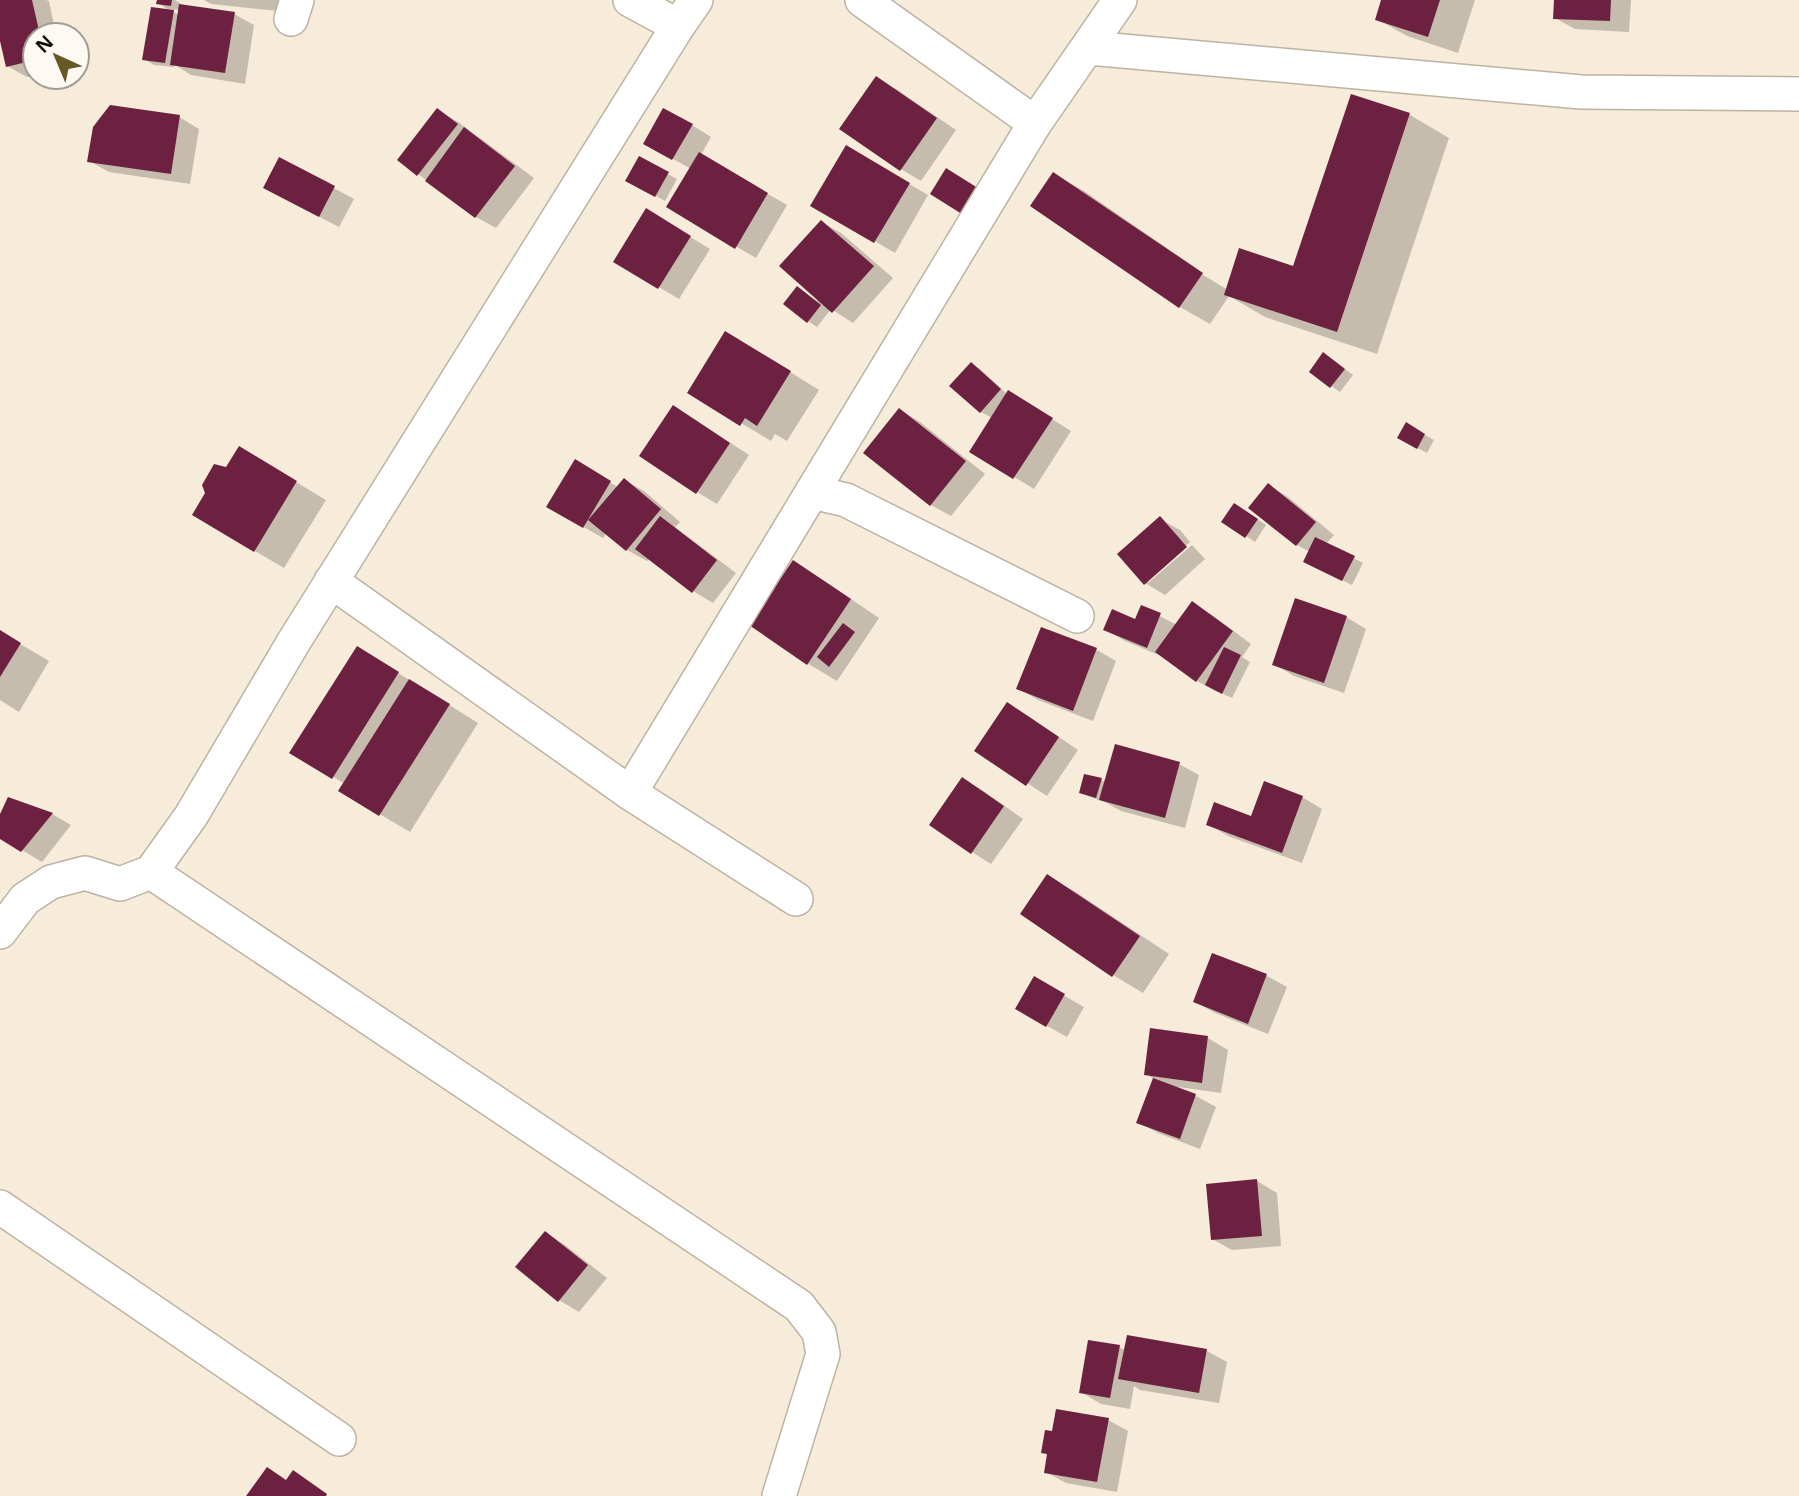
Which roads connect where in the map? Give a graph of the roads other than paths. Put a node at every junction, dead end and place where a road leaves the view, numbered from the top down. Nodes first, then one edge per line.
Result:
1 (630, 0) edge
2 (862, 0) edge
3 (1120, 0) edge
4 (687, 13) edge
5 (1088, 48) junction
6 (1799, 94) edge
7 (1035, 123) junction
8 (812, 492) junction
9 (331, 581) junction
10 (1077, 615) dead end
11 (630, 793) junction
12 (151, 872) junction
13 (796, 899) dead end
14 (0, 932) edge
15 (0, 1208) edge
16 (339, 1439) dead end
17 (779, 1496) edge

1 - 4 street
2 - 7 street
3 - 5 street
4 - 9 street
5 - 6 street
5 - 7 street
7 - 8 street
8 - 10 street
8 - 11 street
9 - 11 street
9 - 12 street
11 - 13 street
12 - 14 street
12 - 17 street
15 - 16 street

